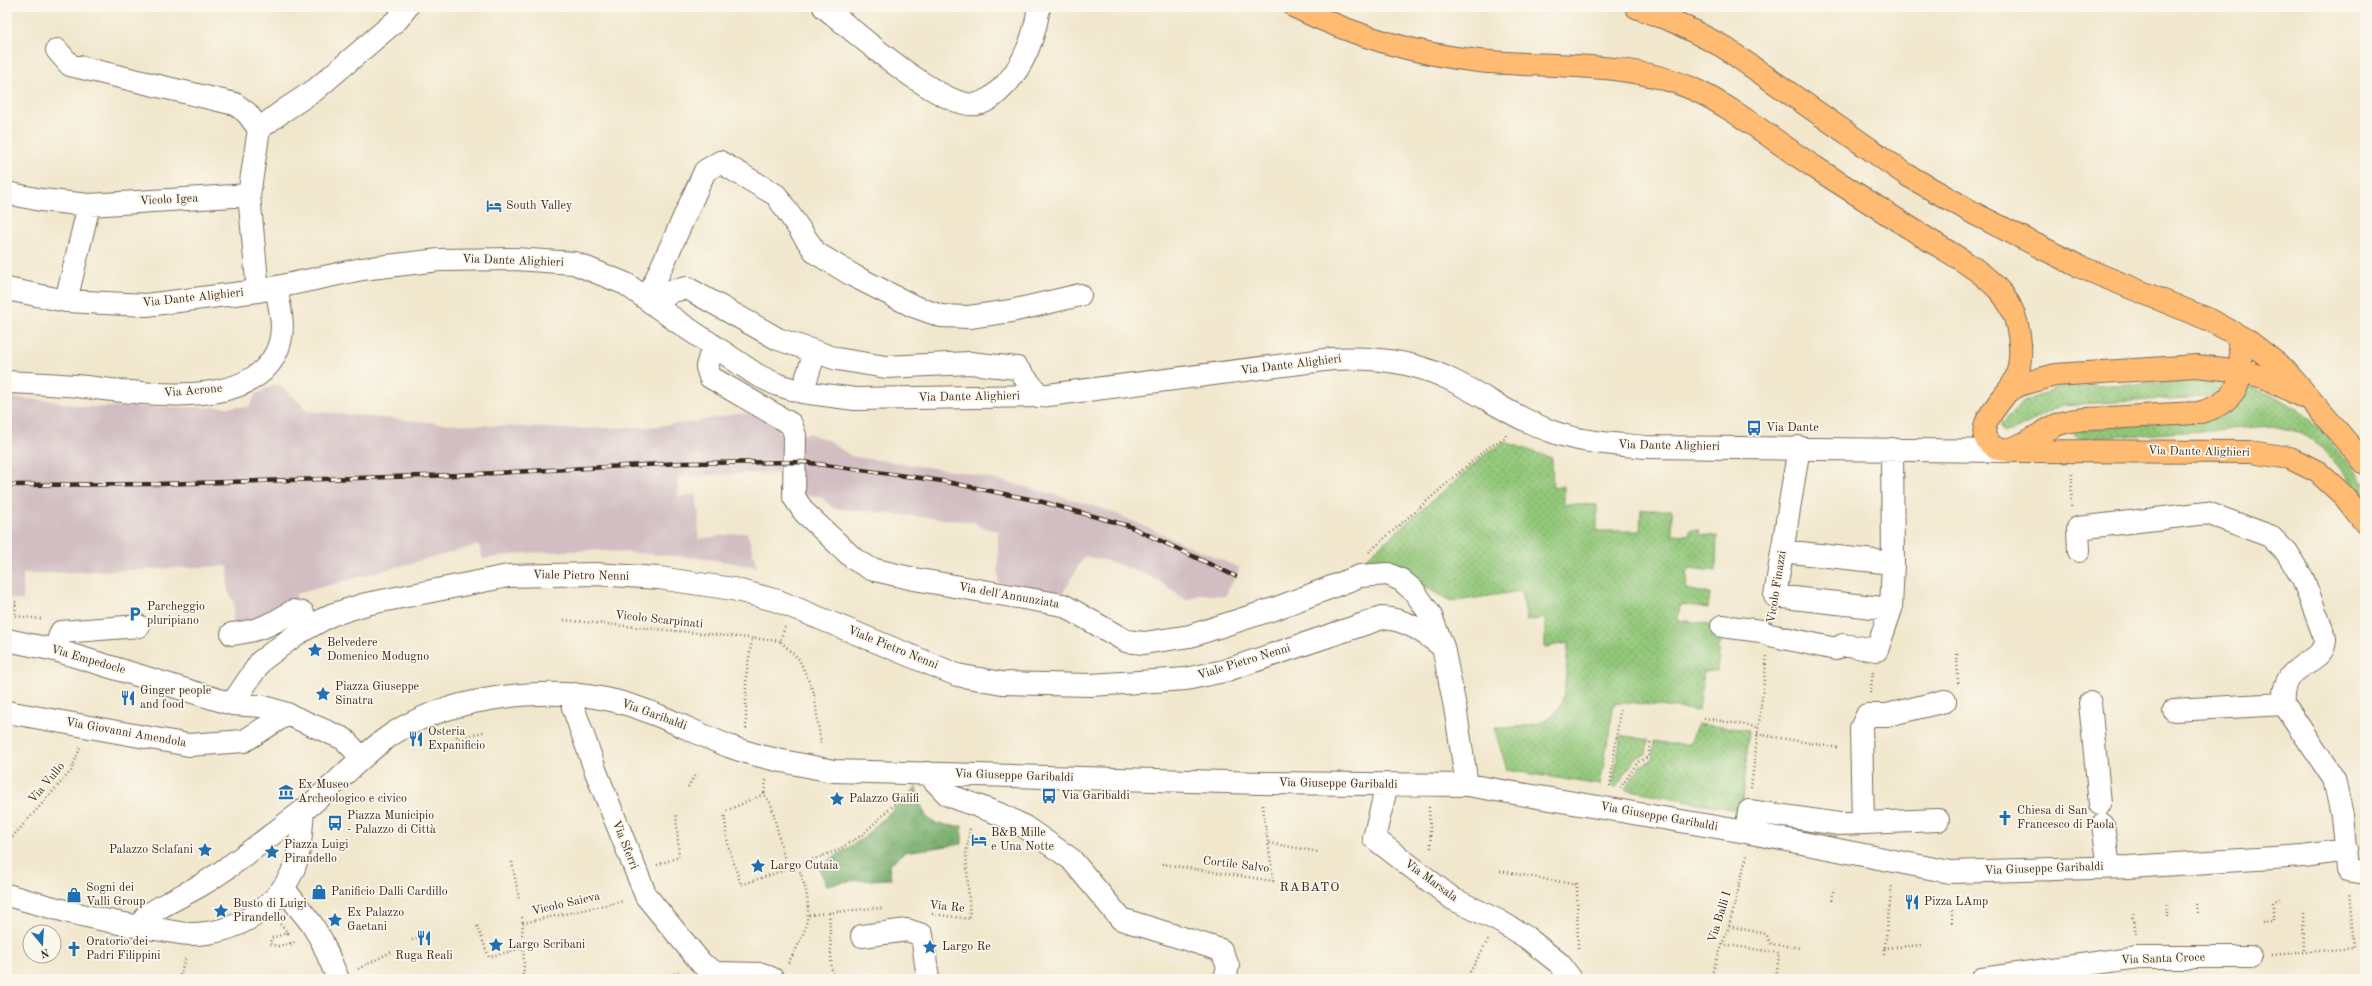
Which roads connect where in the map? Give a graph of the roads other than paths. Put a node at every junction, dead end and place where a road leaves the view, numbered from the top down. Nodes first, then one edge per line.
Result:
1 (407, 7) edge
2 (824, 7) edge
3 (1039, 7) edge
4 (1295, 7) edge
5 (1636, 7) edge
6 (57, 50) dead end
7 (259, 129) junction
8 (7, 193) edge
9 (249, 195) junction
10 (89, 205) junction
11 (7, 289) edge
12 (267, 290) junction
13 (1080, 295) dead end
14 (66, 301) junction
15 (651, 302) junction
16 (2237, 335) junction
17 (712, 345) junction
18 (815, 352) junction
19 (2242, 371) junction
20 (7, 382) edge
21 (802, 392) junction
22 (2008, 392) junction
23 (1040, 396) junction
24 (2315, 403) junction
25 (1989, 416) junction
26 (1799, 448) junction
27 (1892, 449) junction
28 (1952, 449) junction
29 (2006, 451) junction
30 (2365, 463) edge
31 (2365, 523) edge
32 (1782, 551) junction
33 (2079, 551) dead end
34 (1893, 562) junction
35 (1891, 609) junction
36 (139, 626) dead end
37 (1722, 626) dead end
38 (309, 627) junction
39 (232, 634) dead end
40 (7, 640) edge
41 (1443, 647) junction
42 (50, 649) junction
43 (574, 694) junction
44 (1945, 701) dead end
45 (2090, 703) dead end
46 (232, 704) junction
47 (2284, 704) junction
48 (2174, 710) dead end
49 (7, 712) edge
50 (287, 714) junction
51 (362, 758) junction
52 (916, 773) junction
53 (1387, 785) junction
54 (1467, 785) junction
55 (2100, 804) dead end
56 (303, 811) junction
57 (1938, 820) dead end
58 (1748, 821) junction
59 (1863, 823) junction
60 (2103, 825) dead end
61 (2109, 867) junction
62 (2352, 871) edge
63 (284, 889) junction
64 (7, 895) edge
65 (143, 927) junction
66 (862, 936) dead end
67 (2250, 956) road end
68 (1226, 972) edge
69 (779, 974) edge
70 (716, 976) edge
71 (338, 979) edge
72 (928, 979) edge
73 (1572, 979) edge
74 (1982, 979) edge

1 - 7 street
2 - 3 street
4 - 22 main road
5 - 16 main road
6 - 7 street
7 - 9 street, Via Acrone
8 - 10 street, Vicolo Igea
9 - 10 street, Vicolo Igea
9 - 12 street, Via Acrone
10 - 14 street
11 - 14 street, Via Dante Alighieri
12 - 14 street, Via Dante Alighieri
12 - 15 street, Via Dante Alighieri
12 - 20 street, Via Acrone
13 - 15 street
15 - 17 street, Via Dante Alighieri
15 - 18 street
16 - 19 main road
16 - 24 main road
17 - 21 street, Via Dante Alighieri
17 - 41 street, Via dell'Annunziata
18 - 21 street
18 - 23 street
19 - 22 main road
19 - 24 main road
19 - 29 main road
21 - 23 street, Via Dante Alighieri
22 - 25 main road
23 - 26 street, Via Dante Alighieri
24 - 30 main road
25 - 28 street
25 - 29 main road
26 - 27 street, Via Dante Alighieri
26 - 32 street, Vicolo Finazzi
27 - 28 street, Via Dante Alighieri
27 - 34 street
28 - 29 street, Via Dante Alighieri
29 - 31 main road, Via Dante Alighieri
32 - 34 street
32 - 35 street, Vicolo Finazzi
33 - 47 street
34 - 35 street
35 - 37 street
36 - 42 street
38 - 39 street
38 - 41 street, Viale Pietro Nenni
38 - 46 street, Viale Pietro Nenni
40 - 42 street, Via Empedocle
41 - 54 street
42 - 46 street, Via Empedocle
43 - 51 street, Via Garibaldi
43 - 52 street, Via Garibaldi
43 - 70 street, Via Sferri
44 - 59 street
45 - 55 street
46 - 50 street, Via Empedocle
47 - 48 street
47 - 62 street
49 - 50 street, Via Giovanni Amendola
50 - 51 street
51 - 56 street
52 - 53 street, Via Giuseppe Garibaldi
52 - 68 street
53 - 54 street, Via Giuseppe Garibaldi
53 - 73 street, Via Marsala
54 - 58 street, Via Giuseppe Garibaldi
56 - 63 street
56 - 65 street
57 - 59 street, Via Giuseppe Garibaldi
58 - 59 street, Via Giuseppe Garibaldi
58 - 61 street, Via Giuseppe Garibaldi
60 - 61 street
61 - 62 street, Via Giuseppe Garibaldi
63 - 65 street
63 - 71 street
64 - 65 street
66 - 72 street
67 - 74 street, Via Santa Croce
69 - 70 street

